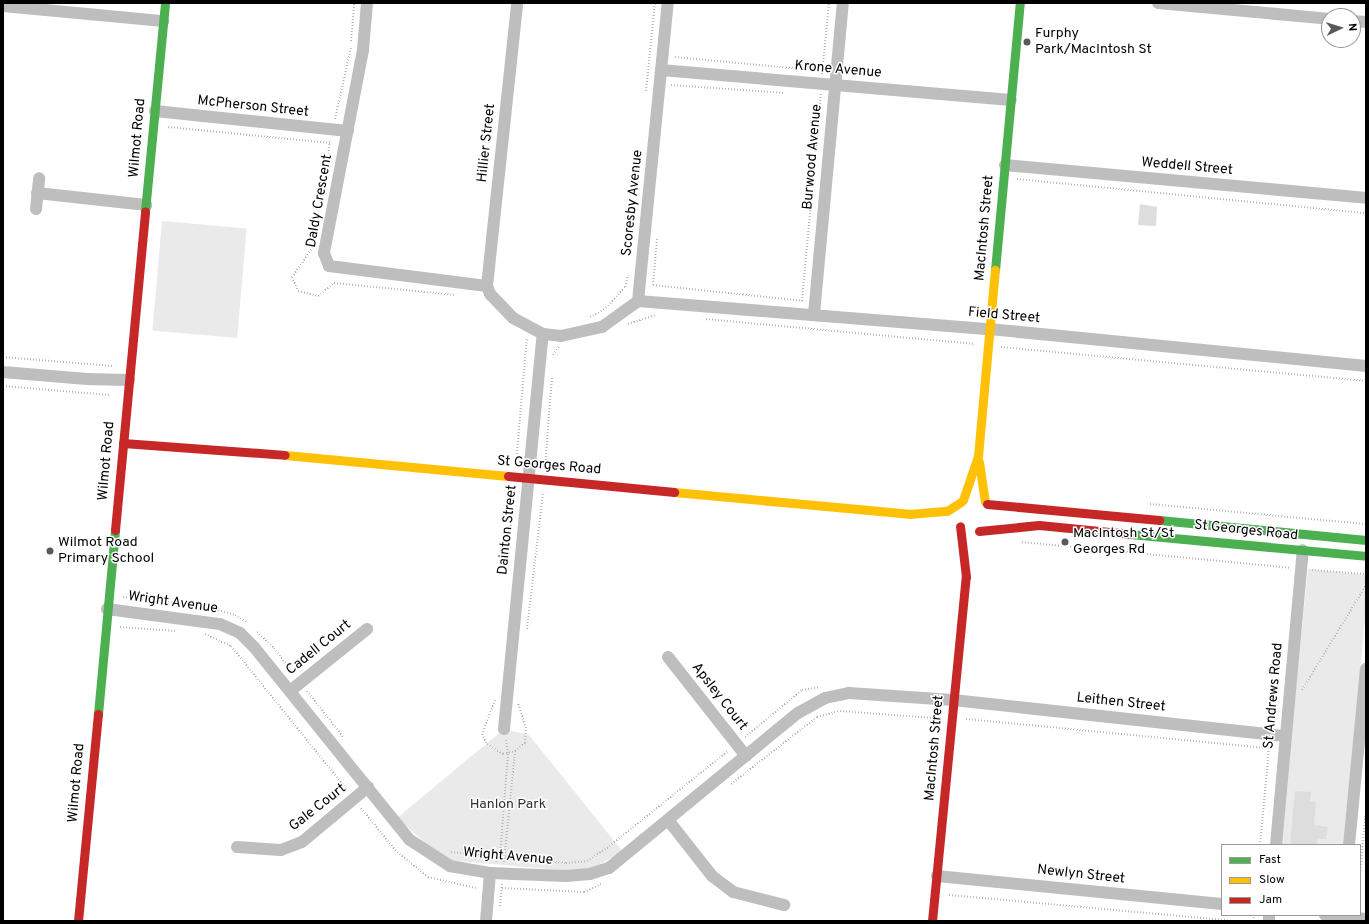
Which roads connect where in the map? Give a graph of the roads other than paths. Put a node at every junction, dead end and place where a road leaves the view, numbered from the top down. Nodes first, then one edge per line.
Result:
1 (165, 3) edge
2 (367, 3) edge
3 (517, 3) edge
4 (668, 3) edge
5 (843, 3) edge
6 (1020, 3) edge
7 (1158, 3) edge
8 (3, 6) edge
9 (1321, 18) edge
10 (163, 21) junction
11 (668, 70) junction
12 (835, 85) junction
13 (1011, 100) junction
14 (155, 112) junction
15 (348, 132) junction
16 (1005, 165) junction
17 (39, 178) dead end
18 (37, 193) junction
19 (1366, 198) edge
20 (146, 205) junction
21 (36, 209) dead end
22 (487, 286) junction
23 (638, 301) junction
24 (814, 308) junction
25 (990, 329) junction
26 (542, 337) junction
27 (1366, 366) edge
28 (3, 372) edge
29 (129, 384) junction
30 (124, 438) junction
31 (978, 456) junction
32 (528, 478) junction
33 (962, 501) junction
34 (986, 503) junction
35 (909, 514) junction
36 (1129, 518) junction
37 (943, 522) dead end
38 (958, 525) junction
39 (979, 531) junction
40 (1127, 533) junction
41 (1304, 534) junction
42 (1366, 540) edge
43 (975, 543) dead end
44 (1303, 550) junction
45 (972, 553) dead end
46 (1366, 556) edge
47 (966, 577) junction
48 (107, 609) junction
49 (367, 629) dead end
50 (668, 657) dead end
51 (1366, 669) edge
52 (290, 691) junction
53 (953, 700) junction
54 (504, 729) road end
55 (1286, 736) junction
56 (1362, 746) edge
57 (746, 756) junction
58 (368, 788) junction
59 (668, 820) junction
60 (1276, 844) edge
61 (1349, 844) edge
62 (237, 847) dead end
63 (490, 873) junction
64 (937, 876) junction
65 (1221, 904) edge
66 (784, 905) dead end
67 (1331, 916) edge
68 (1342, 918) edge
69 (1366, 919) edge
70 (78, 921) edge
71 (486, 921) edge
72 (932, 921) edge

1 - 10 street, Wilmot Road
2 - 15 street, Daldy Crescent
3 - 22 street, Hillier Street
4 - 11 street, Scoresby Avenue
5 - 12 street, Burwood Avenue
6 - 13 street, MacIntosh Street
7 - 9 street
8 - 10 street
10 - 14 street, Wilmot Road
11 - 12 street, Krone Avenue
11 - 23 street, Scoresby Avenue
12 - 13 street, Krone Avenue
12 - 24 street, Burwood Avenue
13 - 16 street, MacIntosh Street
14 - 15 street, McPherson Street
14 - 20 street, Wilmot Road
15 - 22 street, Daldy Crescent
16 - 19 street, Weddell Street
16 - 25 street, MacIntosh Street
17 - 18 street
18 - 20 street
18 - 21 street
20 - 29 street, Wilmot Road
22 - 26 street
23 - 24 street, Field Street
23 - 26 street
24 - 25 street, Field Street
25 - 27 street, Field Street
25 - 31 street, MacIntosh Street
26 - 32 street, Dainton Street
28 - 29 street
29 - 30 street, Wilmot Road
30 - 32 street, St Georges Road
30 - 48 street, Wilmot Road
31 - 33 street, MacIntosh Street
31 - 34 street, MacIntosh Street
32 - 35 street, St Georges Road
32 - 54 street, Dainton Street
33 - 34 street
33 - 35 street, St Georges Road
33 - 38 street
34 - 36 street, St Georges Road
34 - 39 street
35 - 37 street, St Georges Road
36 - 40 street
36 - 41 street, St Georges Road
38 - 39 street
38 - 47 street, MacIntosh Street
39 - 40 street, St Georges Road
39 - 43 street
40 - 44 street, St Georges Road
41 - 42 street, St Georges Road
41 - 44 street
44 - 46 street, St Georges Road
44 - 55 street, St Andrews Road
45 - 47 street, MacIntosh Street
47 - 53 street, MacIntosh Street
48 - 52 street, Wright Avenue
48 - 70 street, Wilmot Road
49 - 52 street, Cadell Court
50 - 57 street, Apsley Court
51 - 56 street
52 - 58 street, Wright Avenue
53 - 55 street, Leithen Street
53 - 57 street, Wright Avenue
53 - 64 street, MacIntosh Street
55 - 60 street, St Andrews Road
56 - 61 street
57 - 59 street, Wright Avenue
58 - 62 street, Gale Court
58 - 63 street, Wright Avenue
59 - 63 street, Wright Avenue
59 - 66 street
63 - 71 street
64 - 65 street, Newlyn Street
64 - 72 street, MacIntosh Street
67 - 68 street
68 - 69 street

